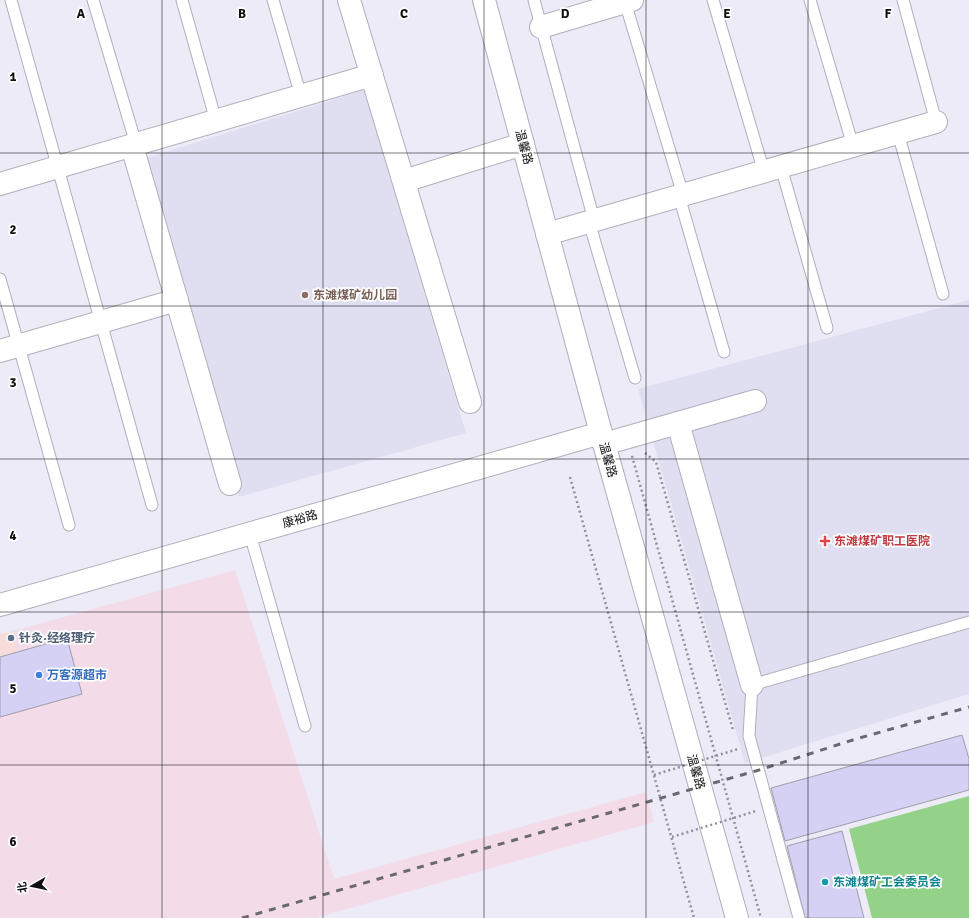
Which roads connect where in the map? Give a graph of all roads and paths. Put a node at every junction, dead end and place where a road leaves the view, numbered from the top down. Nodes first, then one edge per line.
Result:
1 (11, 0) edge
2 (93, 0) edge
3 (182, 0) edge
4 (273, 0) edge
5 (349, 0) edge
6 (484, 0) edge
7 (534, 0) edge
8 (713, 0) edge
9 (810, 0) edge
10 (902, 0) edge
11 (628, 1) edge
12 (541, 27) junction
13 (372, 75) junction
14 (301, 96) junction
15 (216, 121) junction
16 (936, 122) joint
17 (898, 133) junction
18 (523, 144) junction
19 (134, 145) junction
20 (853, 146) junction
21 (58, 167) junction
22 (773, 169) junction
23 (404, 181) junction
24 (0, 184) edge
25 (680, 196) junction
26 (591, 221) junction
27 (547, 234) junction
28 (0, 279) edge
29 (943, 294) dead end
30 (177, 300) junction
31 (101, 322) junction
32 (827, 328) dead end
33 (9, 348) edge
34 (724, 352) dead end
35 (635, 378) dead end
36 (755, 401) dead end
37 (470, 402) dead end
38 (678, 423) junction
39 (602, 438) junction
40 (626, 438) junction
41 (570, 477) dead end
42 (230, 484) dead end
43 (152, 505) dead end
44 (69, 525) dead end
45 (250, 534) junction
46 (0, 605) edge
47 (969, 622) edge
48 (752, 685) junction
49 (730, 719) dead end
50 (305, 726) dead end
51 (738, 749) dead end
52 (654, 775) junction
53 (756, 811) dead end
54 (672, 837) junction
55 (694, 918) edge
56 (737, 918) edge
57 (761, 918) edge
58 (799, 918) edge

1 - 21 lane
2 - 19 lane
3 - 15 lane
4 - 14 lane
5 - 13 street
6 - 18 street, 温馨路
7 - 12 lane
8 - 22 lane
9 - 20 lane
10 - 16 lane
11 - 12 street
11 - 25 lane
12 - 26 lane
13 - 14 street
13 - 23 street
14 - 15 street
15 - 19 street
16 - 17 street
17 - 20 street
17 - 29 lane
18 - 23 street
18 - 27 street, 温馨路
19 - 21 street
19 - 30 street
20 - 22 street
21 - 24 street
21 - 31 lane
22 - 25 street
22 - 32 lane
23 - 37 street
25 - 26 street
25 - 34 lane
26 - 27 street
26 - 35 lane
27 - 39 street, 温馨路
28 - 33 lane
30 - 31 street
30 - 42 street
31 - 33 street
31 - 43 lane
33 - 44 lane
36 - 38 street, 康裕路
38 - 40 street, 康裕路
38 - 48 street
39 - 40 street, 康裕路
39 - 45 street, 康裕路
39 - 56 street, 温馨路
40 - 49 path
40 - 57 path
41 - 52 path
45 - 46 street, 康裕路
45 - 50 lane
47 - 48 lane
48 - 58 lane
51 - 52 path, bridge
52 - 54 path
53 - 54 path, bridge
54 - 55 path

